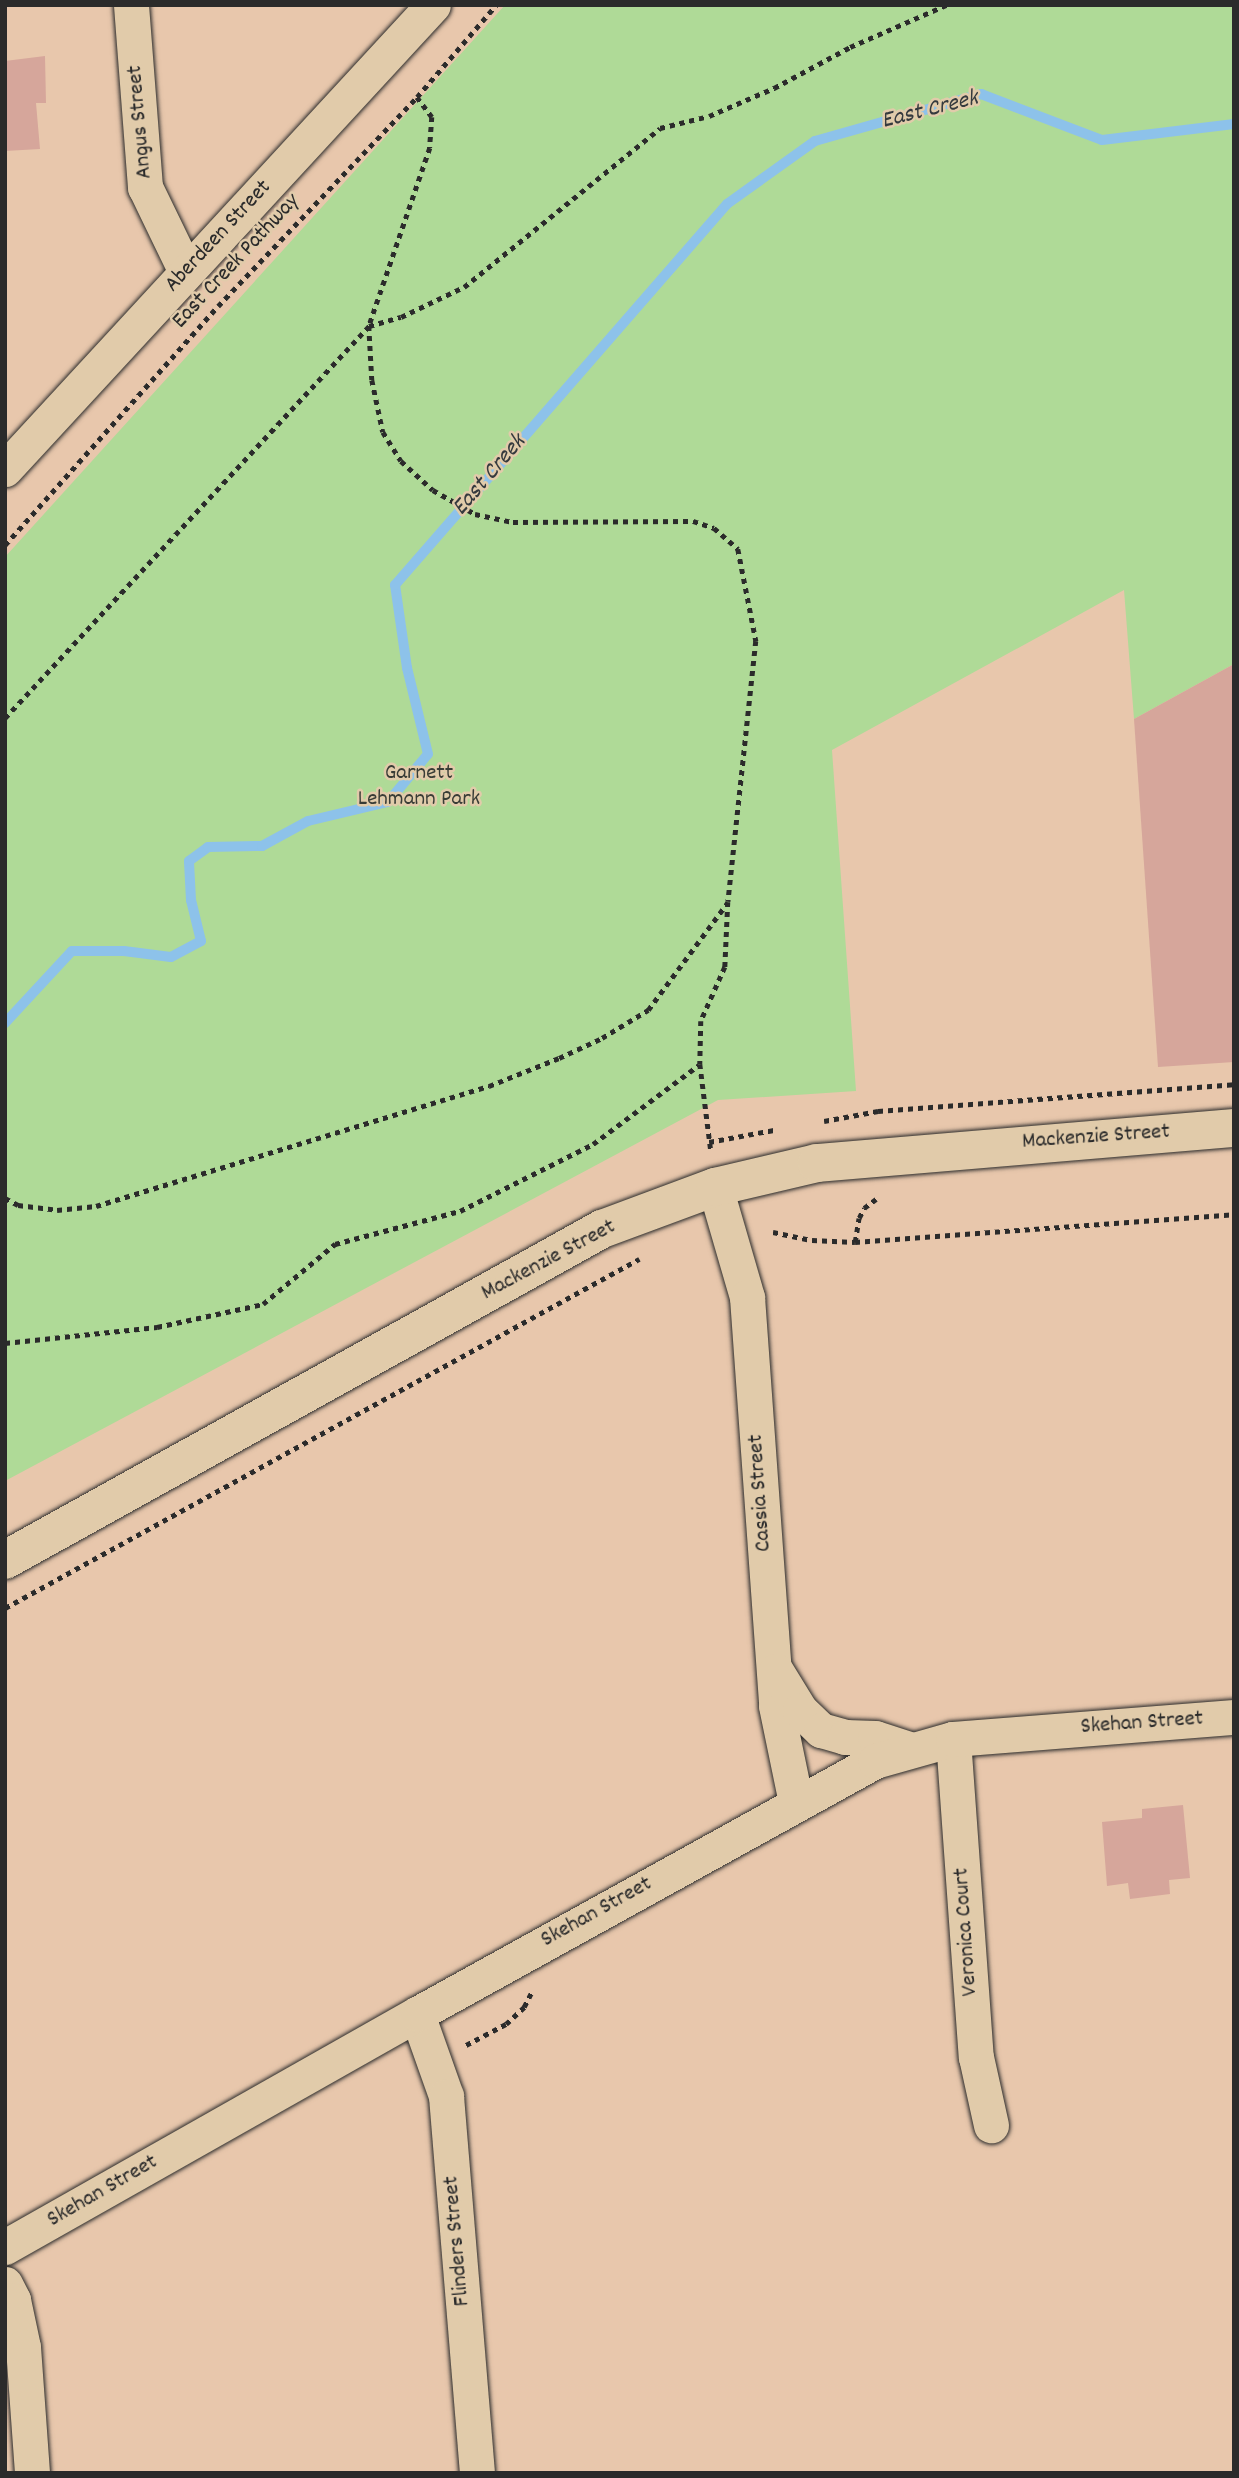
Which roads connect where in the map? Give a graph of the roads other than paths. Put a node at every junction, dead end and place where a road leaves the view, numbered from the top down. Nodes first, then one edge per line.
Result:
1 (131, 5) edge
2 (433, 5) edge
3 (187, 272) junction
4 (5, 469) edge
5 (1234, 1128) edge
6 (715, 1187) junction
7 (5, 1560) edge
8 (773, 1665) junction
9 (1234, 1717) edge
10 (953, 1739) junction
11 (911, 1750) junction
12 (796, 1802) junction
13 (417, 2014) junction
14 (991, 2125) dead end
15 (5, 2247) edge
16 (5, 2284) edge
17 (32, 2473) edge
18 (477, 2473) edge

1 - 3 street, Angus Street
2 - 3 street, Aberdeen Street
3 - 4 street, Aberdeen Street
5 - 6 main road, Mackenzie Street
6 - 7 main road, Mackenzie Street
6 - 8 street, Cassia Street
8 - 11 street
8 - 12 street, Cassia Street
9 - 10 street, Skehan Street
10 - 11 street, Skehan Street
10 - 14 street, Veronica Court
11 - 12 street, Skehan Street
12 - 13 street, Skehan Street
13 - 15 street, Skehan Street
13 - 18 street, Flinders Street
16 - 17 street

